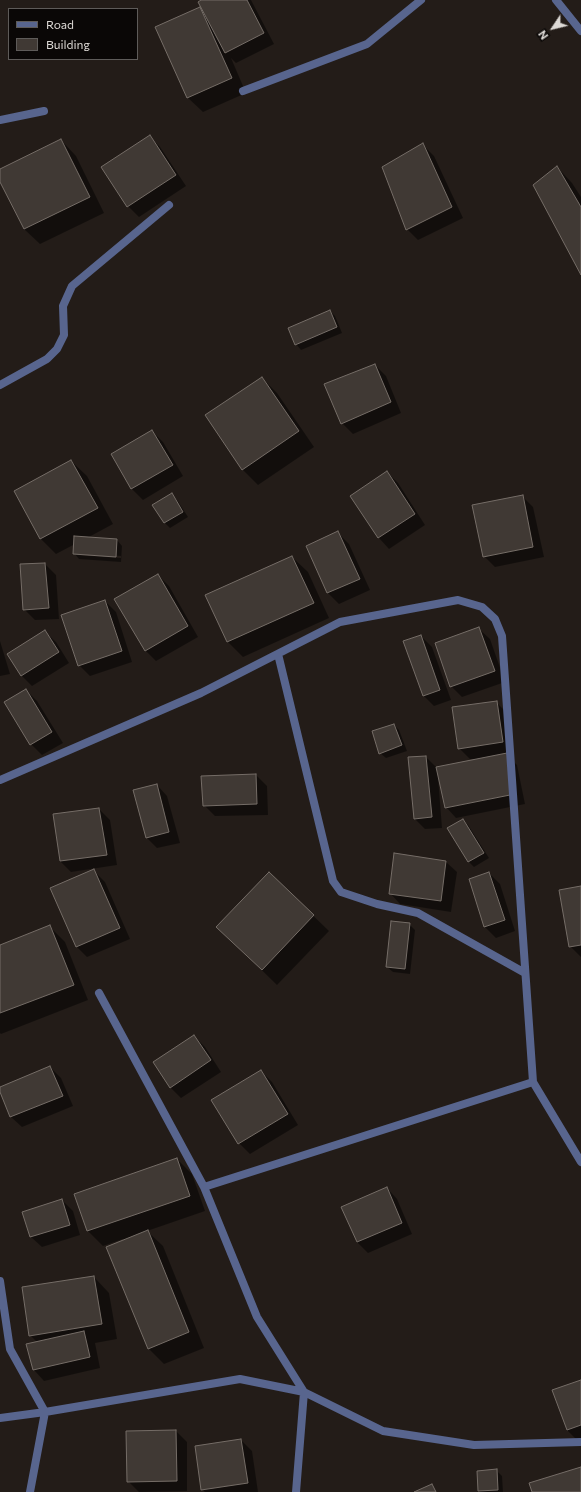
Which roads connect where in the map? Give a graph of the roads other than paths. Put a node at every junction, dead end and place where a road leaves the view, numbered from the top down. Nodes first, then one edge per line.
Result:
1 (421, 0) edge
2 (556, 0) edge
3 (581, 31) edge
4 (243, 91) dead end
5 (44, 111) dead end
6 (0, 120) edge
7 (170, 205) dead end
8 (0, 385) edge
9 (278, 654) junction
10 (0, 780) edge
11 (525, 972) junction
12 (98, 993) dead end
13 (533, 1082) junction
14 (581, 1162) edge
15 (204, 1187) junction
16 (0, 1281) edge
17 (304, 1392) junction
18 (45, 1412) junction
19 (0, 1418) edge
20 (581, 1442) edge
21 (30, 1492) edge
22 (296, 1492) edge

1 - 4 street
2 - 3 street
5 - 6 street
7 - 8 street
9 - 10 street
9 - 11 street
9 - 11 street
11 - 13 street
12 - 15 street
13 - 14 street
13 - 15 street
15 - 17 street
16 - 18 street
17 - 18 street
17 - 20 street
17 - 22 street
18 - 19 street
18 - 21 street

